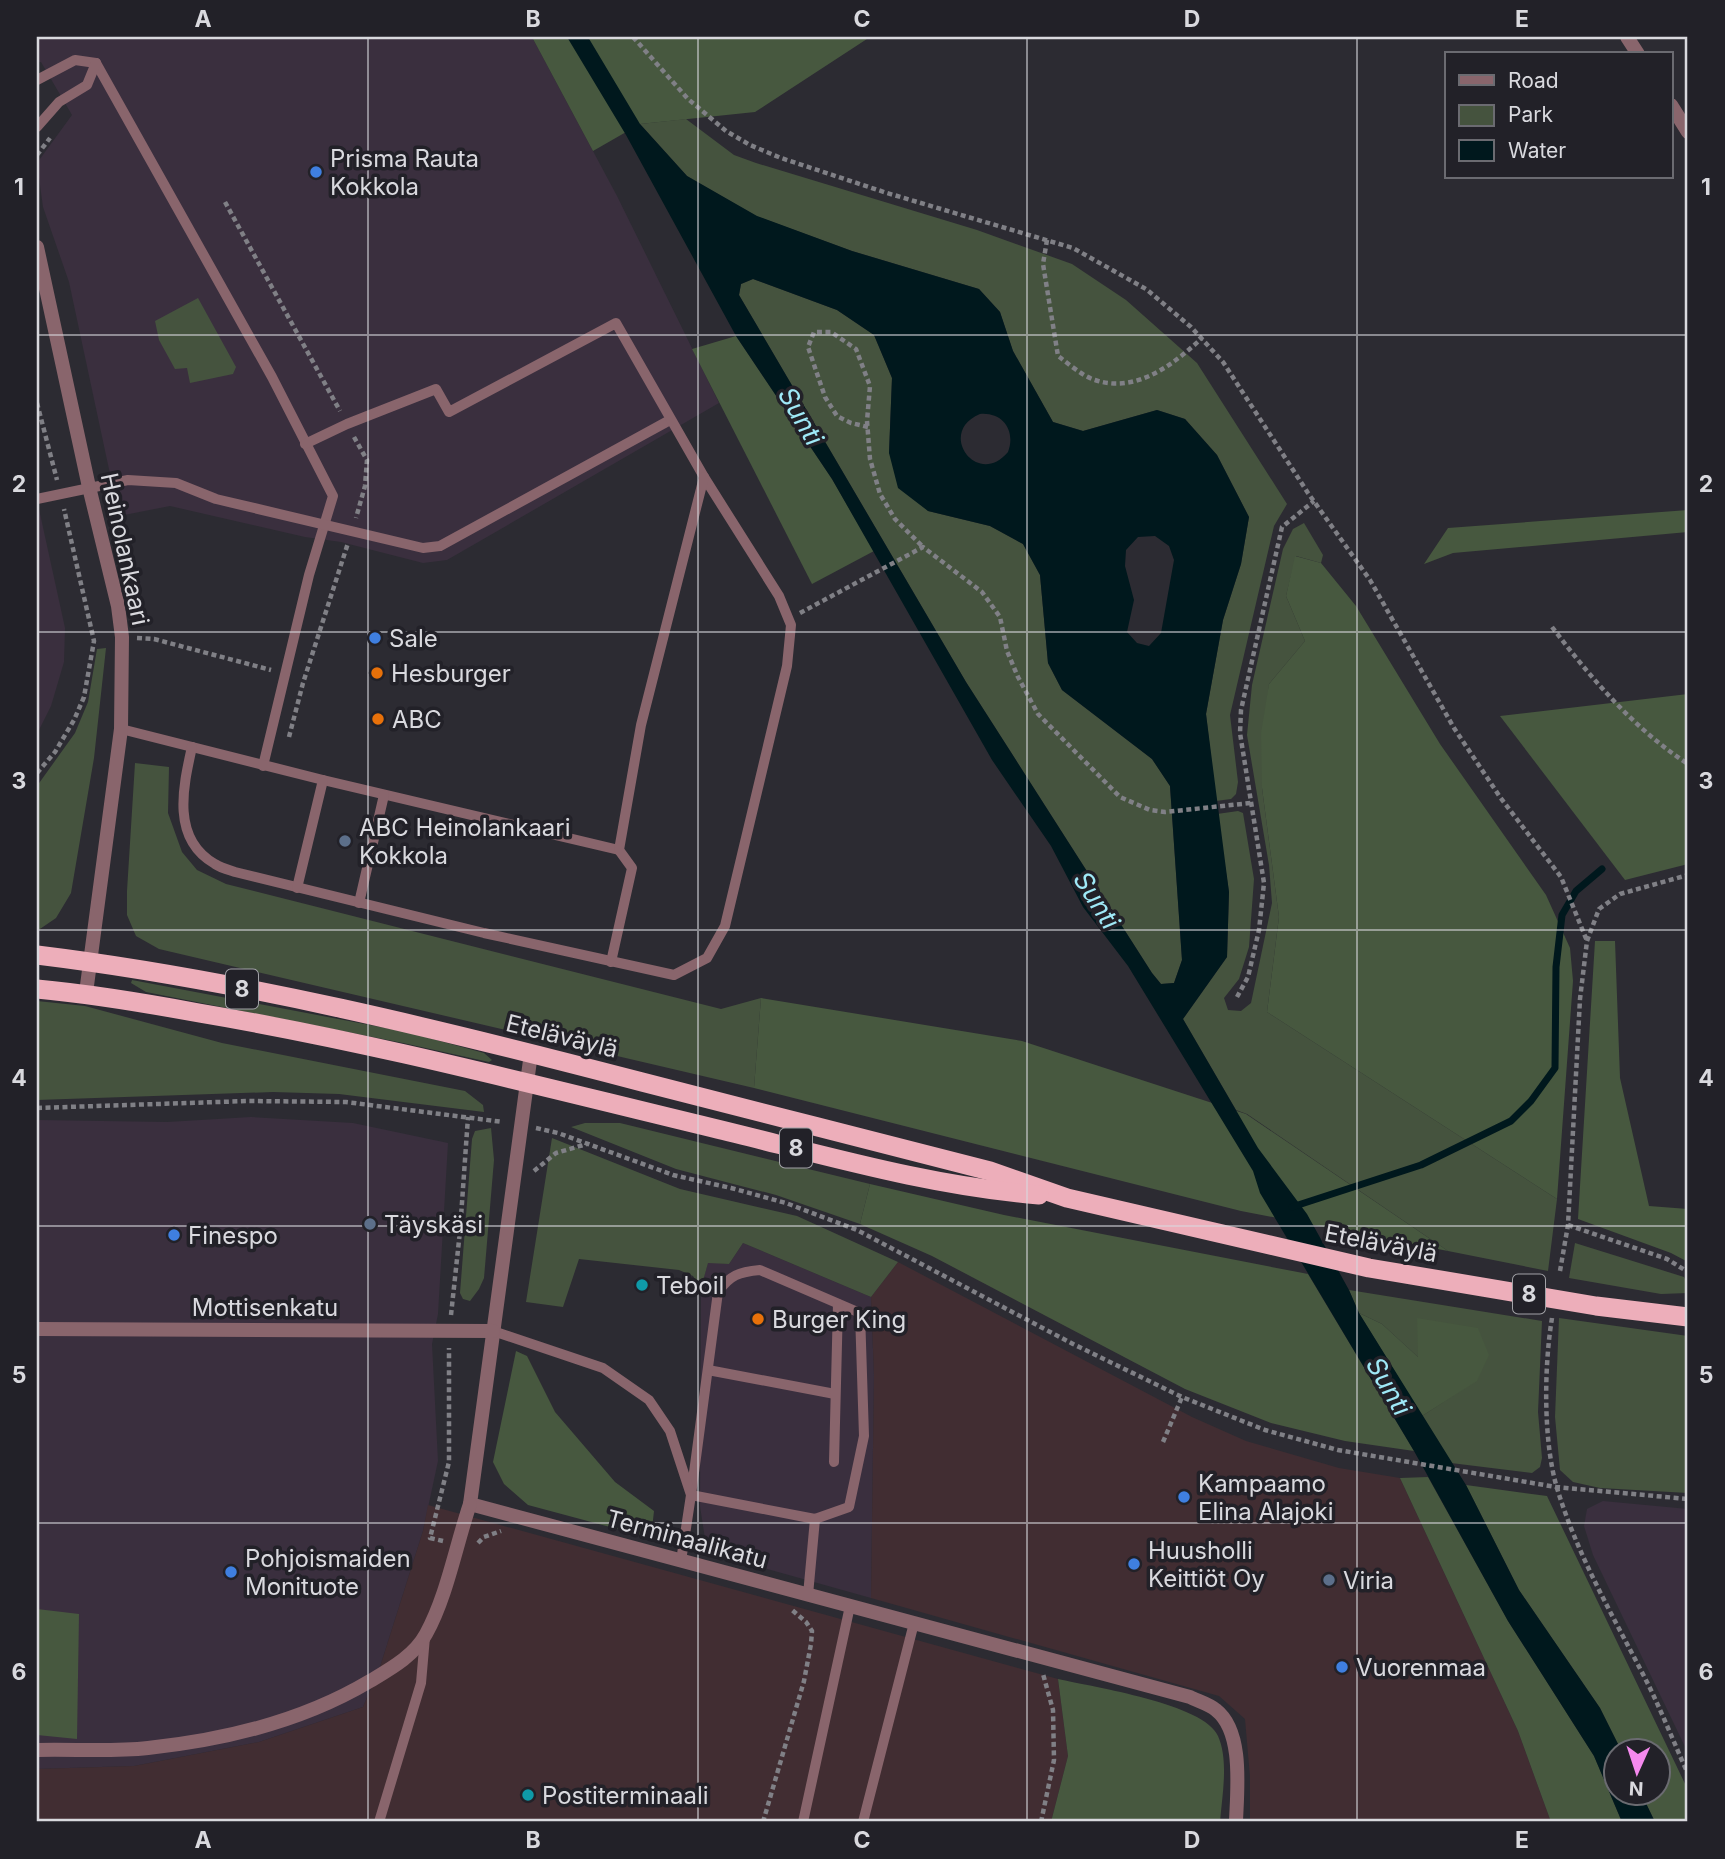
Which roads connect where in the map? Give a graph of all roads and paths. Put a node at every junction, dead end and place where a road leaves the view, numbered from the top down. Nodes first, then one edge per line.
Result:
1 (633, 37) edge
2 (1627, 37) edge
3 (1637, 52) edge
4 (96, 63) junction
5 (37, 80) edge
6 (1672, 107) edge
7 (37, 127) edge
8 (1688, 132) edge
9 (1047, 240) junction
10 (37, 247) edge
11 (40, 279) edge
12 (1202, 338) junction
13 (37, 403) edge
14 (670, 420) junction
15 (868, 427) junction
16 (305, 444) junction
17 (704, 477) junction
18 (89, 487) junction
19 (60, 494) junction
20 (37, 499) edge
21 (1314, 501) junction
22 (326, 525) junction
23 (923, 547) junction
24 (819, 603) dead end
25 (1552, 627) dead end
26 (122, 637) junction
27 (94, 640) junction
28 (286, 674) junction
29 (309, 685) dead end
30 (121, 729) junction
31 (192, 747) junction
32 (1688, 764) edge
33 (263, 766) junction
34 (37, 773) edge
35 (323, 780) junction
36 (384, 795) junction
37 (1251, 803) junction
38 (619, 850) junction
39 (1688, 875) edge
40 (297, 888) junction
41 (359, 903) junction
42 (1587, 941) junction
43 (37, 955) edge
44 (90, 961) junction
45 (611, 962) junction
46 (37, 989) edge
47 (86, 993) junction
48 (1237, 997) dead end
49 (531, 1053) junction
50 (527, 1083) junction
51 (37, 1108) edge
52 (522, 1124) junction
53 (588, 1144) junction
54 (513, 1187) junction
55 (1068, 1198) junction
56 (1568, 1225) junction
57 (1560, 1271) dead end
58 (1688, 1272) edge
59 (838, 1304) junction
60 (1552, 1317) dead end
61 (1688, 1317) edge
62 (37, 1329) edge
63 (493, 1331) junction
64 (708, 1370) junction
65 (835, 1394) junction
66 (1180, 1400) junction
67 (1163, 1442) dead end
68 (834, 1462) dead end
69 (1556, 1487) junction
70 (691, 1494) junction
71 (1688, 1500) edge
72 (470, 1504) junction
73 (815, 1519) junction
74 (502, 1530) dead end
75 (430, 1538) dead end
76 (457, 1544) junction
77 (681, 1561) junction
78 (808, 1595) junction
79 (850, 1606) junction
80 (791, 1609) dead end
81 (914, 1623) junction
82 (425, 1636) junction
83 (1037, 1657) junction
84 (37, 1750) edge
85 (1688, 1774) edge
86 (379, 1822) edge
87 (763, 1822) edge
88 (803, 1822) edge
89 (863, 1822) edge
90 (1041, 1822) edge
91 (1236, 1822) edge

1 - 9 path
2 - 3 street
4 - 5 lane
4 - 7 lane
4 - 16 lane
6 - 8 street
9 - 12 path
9 - 12 path
10 - 11 street, Heinolankaari
11 - 18 street, Heinolankaari
12 - 21 path
13 - 19 path
14 - 16 lane
14 - 17 lane
14 - 22 lane
15 - 15 path
15 - 23 path
16 - 22 lane
17 - 38 lane
17 - 45 lane
18 - 19 lane
18 - 22 lane
18 - 26 street, Heinolankaari
19 - 20 lane
19 - 27 path
21 - 37 path
21 - 42 path
22 - 28 lane
23 - 24 path
23 - 37 path
25 - 32 path
26 - 27 path
26 - 28 path
26 - 30 street, Heinolankaari
27 - 34 path
28 - 29 path
28 - 33 lane
30 - 31 lane
30 - 44 street, Heinolankaari
31 - 33 lane
31 - 40 lane
33 - 35 lane
35 - 36 lane
35 - 40 lane
36 - 38 lane
36 - 41 lane
37 - 48 path
38 - 45 lane
39 - 42 path
40 - 41 lane
41 - 45 lane
42 - 56 path
43 - 44 highway, Eteläväylä / 8
44 - 47 street, Heinolankaari
44 - 49 highway, Eteläväylä / 8
46 - 47 highway, Eteläväylä / 8
47 - 50 highway, Eteläväylä / 8
49 - 50 street
49 - 55 highway, Eteläväylä / 8
50 - 52 street
50 - 55 highway, Eteläväylä / 8
51 - 52 path
52 - 53 path
52 - 54 street
53 - 54 path
53 - 66 path
54 - 63 street
55 - 61 highway, Eteläväylä / 8
56 - 57 path
56 - 58 path
59 - 64 lane
59 - 65 lane
59 - 73 lane
60 - 69 path
62 - 63 street, Mottisenkatu
63 - 70 lane
63 - 72 street
64 - 65 lane
64 - 70 lane
65 - 68 lane
66 - 67 path
66 - 69 path
69 - 71 path
69 - 85 path
70 - 73 lane
70 - 77 lane
72 - 76 street
72 - 77 street, Terminaalikatu
73 - 78 lane
74 - 76 path
75 - 76 path
76 - 82 street
77 - 78 street, Terminaalikatu
78 - 79 street, Terminaalikatu
79 - 81 street, Terminaalikatu
79 - 88 lane
80 - 87 path
81 - 83 street, Terminaalikatu
81 - 89 lane
82 - 84 street
82 - 86 lane
83 - 90 path
83 - 91 street, Terminaalikatu

